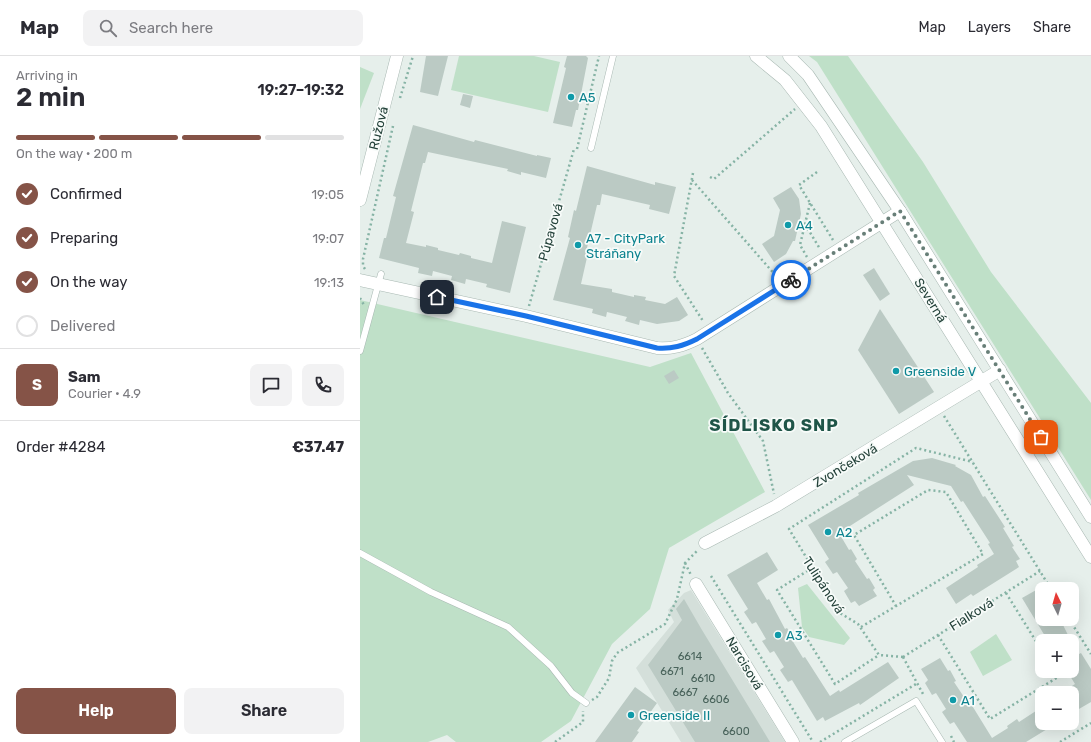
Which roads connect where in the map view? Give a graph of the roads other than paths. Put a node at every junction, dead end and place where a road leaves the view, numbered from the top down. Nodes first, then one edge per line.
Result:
1 (397, 56) edge
2 (612, 56) edge
3 (756, 56) edge
4 (789, 56) edge
5 (591, 148) dead end
6 (360, 200) edge
7 (900, 211) junction
8 (882, 222) junction
9 (371, 280) edge
10 (360, 350) edge
11 (1000, 370) junction
12 (982, 381) junction
13 (1091, 517) edge
14 (705, 543) road end
15 (360, 553) edge
16 (1091, 557) edge
17 (696, 584) dead end
18 (586, 703) road end
19 (793, 742) edge
20 (845, 742) edge
21 (942, 742) edge

1 - 6 street, Ružová
2 - 5 lane
3 - 8 street, Severná
4 - 7 street, Severná
7 - 8 street
7 - 11 street, Severná
8 - 9 street
8 - 12 street, Severná
9 - 10 lane
11 - 12 street, Zvončeková
11 - 13 street, Severná
12 - 14 street, Zvončeková
12 - 16 street, Severná
15 - 18 lane
17 - 19 street, Narcisová
20 - 21 lane

